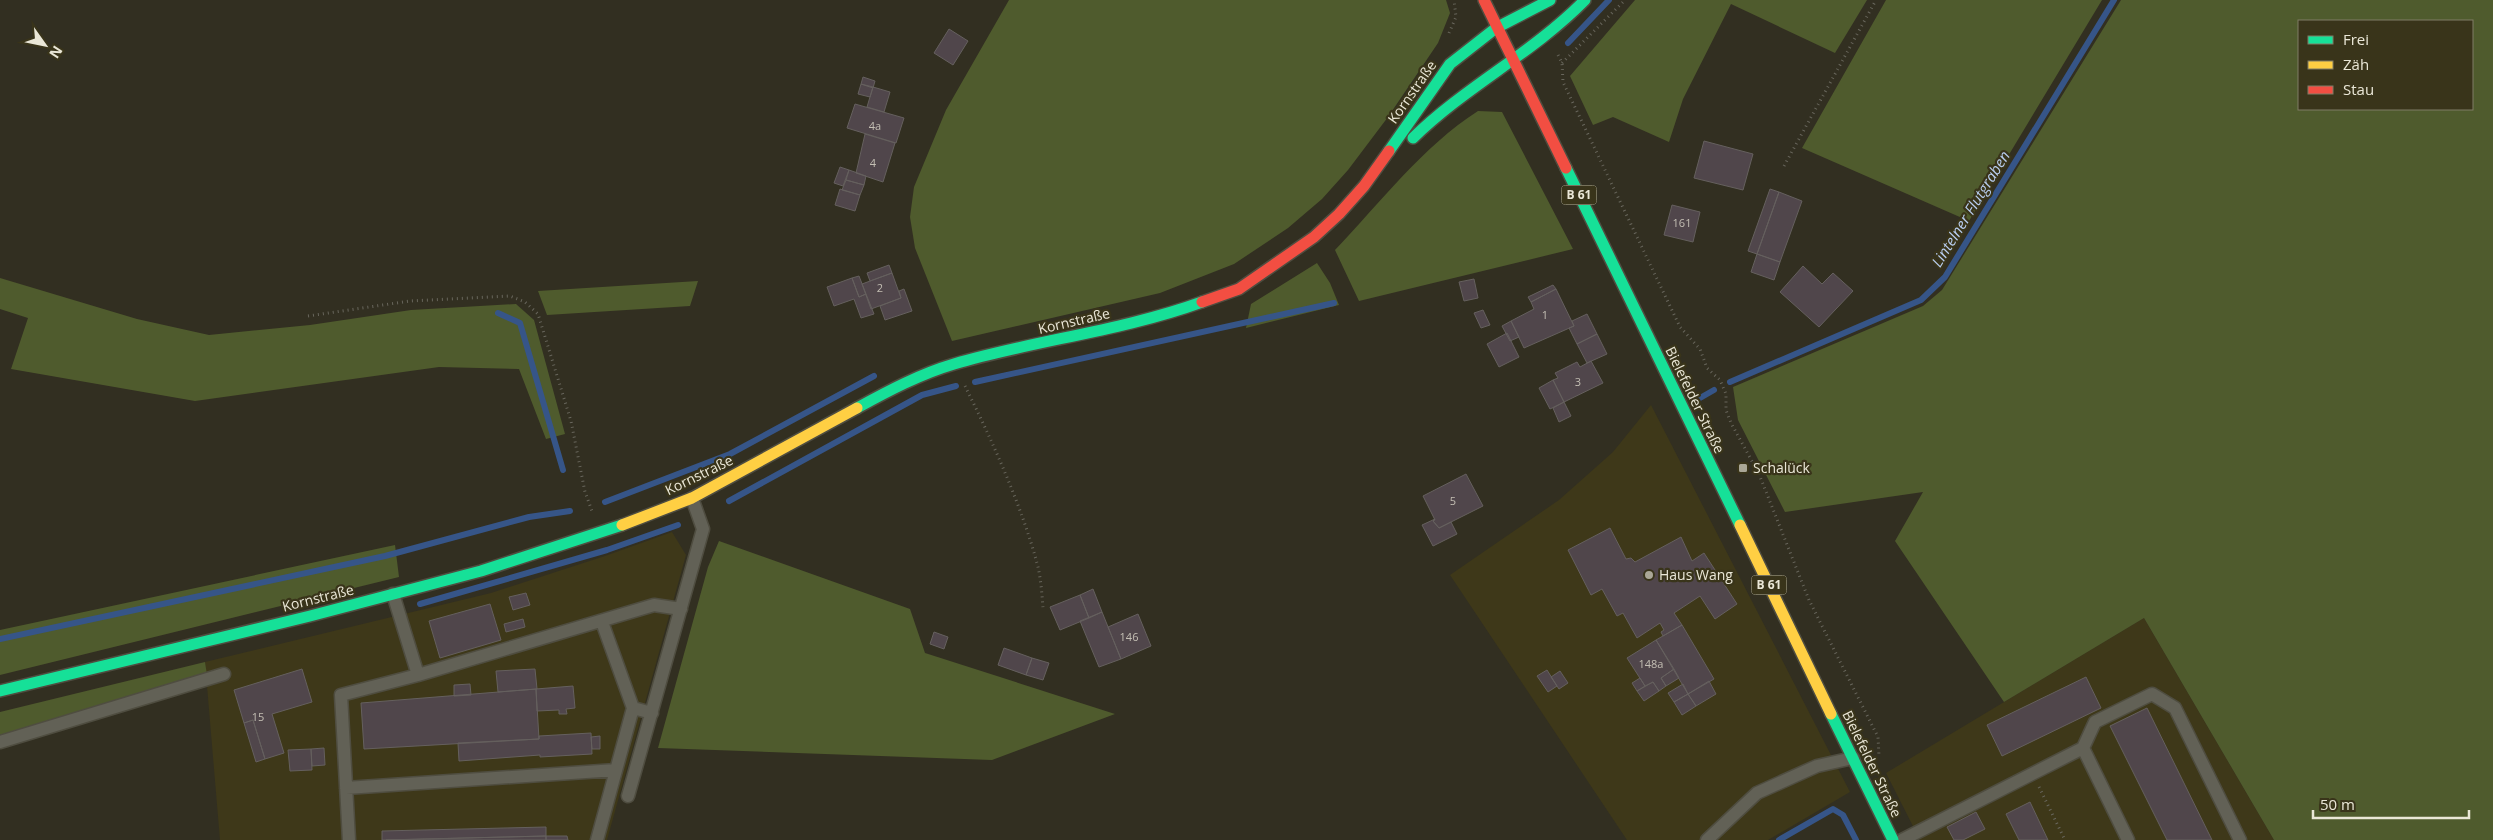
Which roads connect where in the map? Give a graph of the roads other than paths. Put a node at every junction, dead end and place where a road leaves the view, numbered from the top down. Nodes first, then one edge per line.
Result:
1 (1484, 0) edge
2 (1550, 0) edge
3 (1585, 0) edge
4 (1496, 28) junction
5 (1513, 61) junction
6 (1364, 186) junction
7 (1304, 224) dead end
8 (1314, 237) junction
9 (692, 498) junction
10 (393, 594) junction
11 (680, 609) junction
12 (602, 622) junction
13 (224, 674) dead end
14 (418, 675) junction
15 (0, 691) edge
16 (633, 708) junction
17 (652, 713) junction
18 (0, 742) edge
19 (2083, 748) junction
20 (1853, 758) junction
21 (616, 770) junction
22 (346, 788) junction
23 (628, 796) dead end
24 (349, 840) edge
25 (597, 840) edge
26 (1707, 840) edge
27 (1893, 840) edge
28 (1902, 840) edge
29 (2128, 840) edge
30 (2240, 840) edge

1 - 4 street, Bielefelder Straße / B 61
2 - 4 street, Kornstraße
3 - 5 street, Kornstraße
4 - 5 street, Bielefelder Straße / B 61
4 - 6 street, Kornstraße
5 - 6 street, Kornstraße
5 - 20 street, Bielefelder Straße / B 61
6 - 8 street, Kornstraße
7 - 8 lane
8 - 9 street, Kornstraße
9 - 10 street, Kornstraße
9 - 11 lane
10 - 14 lane
10 - 15 street, Kornstraße
11 - 12 lane
11 - 17 lane
12 - 14 lane
12 - 16 lane
13 - 18 lane
14 - 22 lane
16 - 17 lane
16 - 21 lane
17 - 23 lane
19 - 28 lane
19 - 29 lane
19 - 30 lane
20 - 26 lane
20 - 27 street, Bielefelder Straße / B 61
21 - 22 lane
21 - 25 lane
22 - 24 lane

